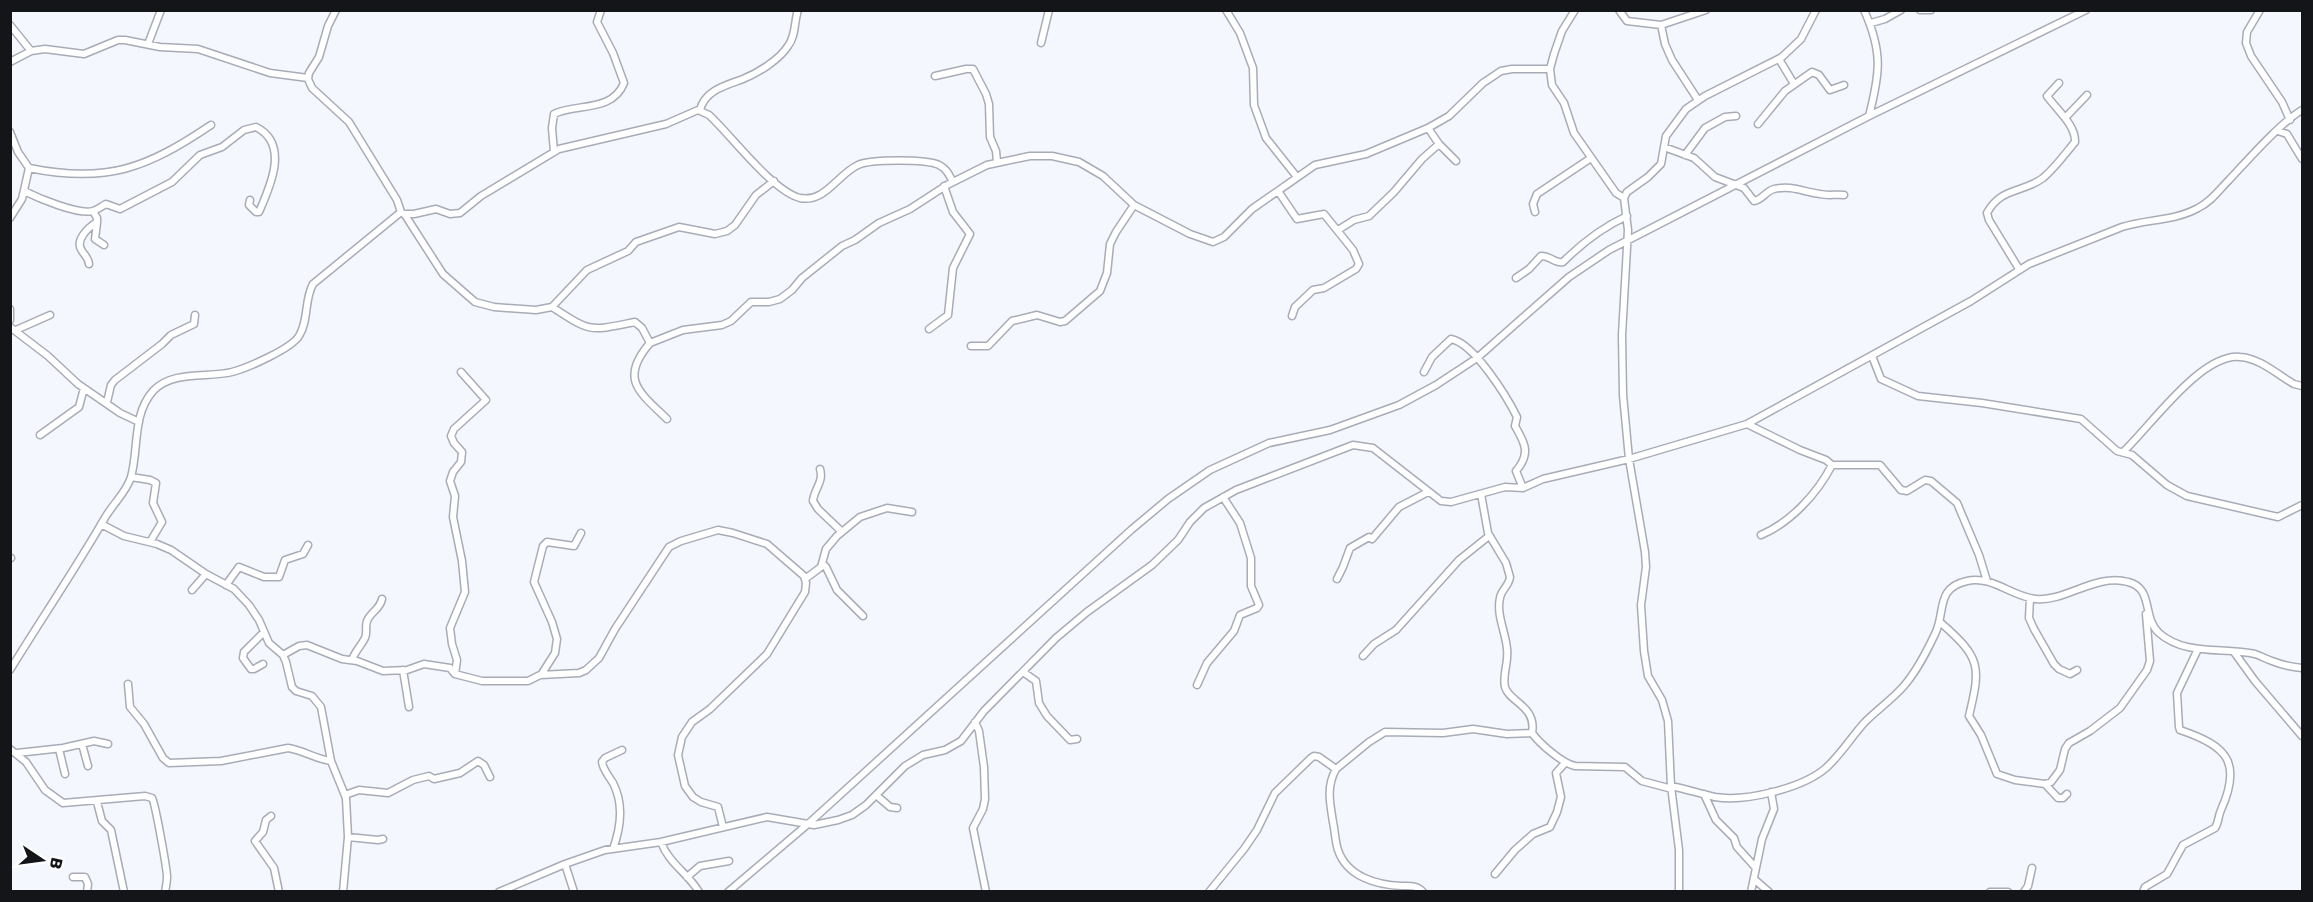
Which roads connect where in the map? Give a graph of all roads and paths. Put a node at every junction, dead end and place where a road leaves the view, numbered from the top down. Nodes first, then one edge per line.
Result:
1 (161, 10) edge
2 (336, 10) edge
3 (602, 10) edge
4 (798, 10) edge
5 (1049, 10) edge
6 (1226, 10) edge
7 (1575, 10) edge
8 (1619, 10) edge
9 (1706, 10) edge
10 (1816, 10) edge
11 (1864, 10) edge
12 (1901, 10) edge
13 (1920, 10) edge
14 (1931, 10) edge
15 (2086, 10) edge
16 (2260, 10) edge
17 (1871, 23) junction
18 (10, 25) edge
19 (1661, 25) junction
20 (1041, 43) dead end
21 (148, 44) junction
22 (31, 51) junction
23 (1779, 59) junction
24 (10, 62) edge
25 (1550, 69) junction
26 (935, 76) dead end
27 (308, 78) junction
28 (2059, 83) dead end
29 (1794, 84) junction
30 (1844, 85) dead end
31 (2088, 95) dead end
32 (1698, 100) junction
33 (700, 110) junction
34 (2302, 111) edge
35 (1736, 116) dead end
36 (1869, 116) junction
37 (2065, 118) junction
38 (2290, 120) junction
39 (1758, 124) dead end
40 (211, 125) dead end
41 (1428, 128) junction
42 (2278, 131) junction
43 (10, 132) edge
44 (1439, 144) junction
45 (1664, 147) junction
46 (554, 152) junction
47 (1685, 155) junction
48 (1591, 158) junction
49 (2302, 159) edge
50 (1456, 161) dead end
51 (998, 162) junction
52 (29, 168) junction
53 (1297, 177) junction
54 (774, 181) junction
55 (953, 182) junction
56 (1736, 184) junction
57 (944, 186) junction
58 (24, 191) junction
59 (1278, 191) junction
60 (1844, 195) dead end
61 (1624, 198) junction
62 (250, 200) dead end
63 (1134, 205) junction
64 (93, 211) junction
65 (1535, 212) dead end
66 (403, 213) junction
67 (1627, 216) junction
68 (10, 218) edge
69 (97, 222) junction
70 (1338, 230) junction
71 (1628, 239) junction
72 (104, 245) dead end
73 (89, 264) dead end
74 (2019, 269) junction
75 (1516, 278) dead end
76 (552, 307) junction
77 (10, 309) edge
78 (50, 315) dead end
79 (195, 315) dead end
80 (1292, 316) dead end
81 (10, 320) edge
82 (13, 329) edge
83 (929, 329) dead end
84 (650, 343) junction
85 (971, 346) dead end
86 (1872, 356) junction
87 (1477, 358) junction
88 (461, 372) dead end
89 (1424, 372) dead end
90 (2302, 386) edge
91 (84, 388) junction
92 (107, 402) junction
93 (667, 419) dead end
94 (139, 422) junction
95 (1747, 424) junction
96 (40, 435) dead end
97 (2123, 452) junction
98 (1629, 459) junction
99 (1833, 465) junction
100 (820, 469) dead end
101 (131, 474) junction
102 (1522, 488) junction
103 (1428, 492) junction
104 (1481, 494) junction
105 (1223, 497) junction
106 (2302, 506) edge
107 (912, 512) dead end
108 (101, 524) junction
109 (841, 531) junction
110 (580, 533) dead end
111 (1761, 535) dead end
112 (1489, 536) junction
113 (150, 542) junction
114 (308, 545) dead end
115 (823, 564) junction
116 (206, 574) junction
117 (805, 579) junction
118 (1336, 579) dead end
119 (1987, 581) junction
120 (226, 585) junction
121 (192, 590) dead end
122 (2030, 598) junction
123 (382, 599) dead end
124 (2147, 611) junction
125 (863, 616) dead end
126 (1941, 623) junction
127 (264, 632) junction
128 (2198, 649) junction
129 (2234, 652) junction
130 (283, 655) junction
131 (1363, 656) dead end
132 (352, 660) junction
133 (263, 664) dead end
134 (2302, 668) edge
135 (10, 670) edge
136 (403, 670) junction
137 (2077, 670) dead end
138 (1023, 672) junction
139 (455, 674) junction
140 (540, 675) junction
141 (129, 684) dead end
142 (1197, 685) dead end
143 (409, 707) dead end
144 (975, 722) junction
145 (1532, 733) junction
146 (2302, 736) edge
147 (1077, 739) dead end
148 (82, 744) junction
149 (108, 744) dead end
150 (59, 748) junction
151 (622, 750) dead end
152 (14, 751) edge
153 (331, 761) junction
154 (1565, 763) junction
155 (88, 766) dead end
156 (1336, 769) junction
157 (65, 774) dead end
158 (490, 777) dead end
159 (2045, 784) junction
160 (1672, 788) junction
161 (1771, 792) junction
162 (1704, 794) junction
163 (2067, 794) dead end
164 (345, 795) junction
165 (876, 795) junction
166 (97, 802) junction
167 (897, 808) dead end
168 (271, 816) dead end
169 (808, 824) junction
170 (723, 827) junction
171 (348, 837) junction
172 (383, 838) dead end
173 (661, 842) junction
174 (613, 849) junction
175 (729, 861) dead end
176 (565, 864) junction
177 (1756, 868) junction
178 (2032, 868) dead end
179 (1495, 874) dead end
180 (687, 876) junction
181 (73, 877) dead end
182 (1754, 879) junction
183 (87, 891) edge
184 (124, 891) edge
185 (165, 891) edge
186 (279, 891) edge
187 (343, 891) edge
188 (500, 891) edge
189 (574, 891) edge
190 (699, 891) edge
191 (728, 891) edge
192 (986, 891) edge
193 (1209, 891) edge
194 (1423, 891) edge
195 (1679, 891) edge
196 (1751, 891) edge
197 (1769, 891) edge
198 (1990, 891) edge
199 (2008, 891) edge
200 (2024, 891) edge
201 (2143, 891) edge

1 - 21 street
2 - 27 street
3 - 46 street
4 - 33 street
5 - 20 street
6 - 53 street
7 - 25 street
8 - 19 street
9 - 19 street
10 - 23 street
11 - 17 street
12 - 17 street
13 - 14 street
15 - 36 street
16 - 38 street
17 - 36 street
18 - 22 street
19 - 32 street
21 - 22 street
21 - 27 street
22 - 24 street
23 - 29 street
23 - 32 street
25 - 41 street
25 - 48 street
26 - 51 street
27 - 66 street
28 - 37 street
29 - 30 street
29 - 39 street
31 - 37 street
32 - 45 street
33 - 46 street
33 - 54 street
34 - 38 street
35 - 47 street
36 - 56 street
37 - 74 street
38 - 42 street
40 - 52 street
41 - 44 street
41 - 53 street
42 - 49 street
42 - 74 street
43 - 52 street
44 - 50 street
44 - 70 street
45 - 47 street
45 - 61 street
46 - 66 street
47 - 56 street
48 - 61 street
48 - 65 street
51 - 55 street
51 - 63 street
52 - 58 street
53 - 59 street
54 - 55 street
54 - 76 street
55 - 57 street
56 - 60 street
56 - 71 street
57 - 83 street
57 - 84 street
58 - 64 street
58 - 68 street
59 - 63 street
59 - 70 street
61 - 67 street
62 - 64 street
63 - 85 street
64 - 69 street
66 - 76 street
66 - 94 street
67 - 71 street
67 - 75 street
69 - 72 street
69 - 73 street
70 - 80 street
71 - 87 street
71 - 98 street
74 - 86 street
76 - 84 street
77 - 81 street
78 - 82 street
79 - 92 street
82 - 91 street
84 - 93 street
86 - 95 street
86 - 97 street
87 - 89 street
87 - 102 street
87 - 169 street
88 - 139 street
90 - 97 street
91 - 92 street
91 - 96 street
92 - 94 street
94 - 101 street
95 - 98 street
95 - 99 street
97 - 106 street
98 - 102 street
98 - 160 street
99 - 111 street
99 - 119 street
100 - 109 street
101 - 108 street
101 - 113 street
102 - 104 street
103 - 104 street
103 - 105 street
103 - 118 street
104 - 112 street
105 - 138 street
105 - 142 street
107 - 109 street
108 - 113 street
108 - 135 street
109 - 115 street
110 - 140 street
112 - 131 street
112 - 145 street
113 - 116 street
114 - 120 street
115 - 117 street
115 - 125 street
116 - 120 street
116 - 121 street
117 - 140 street
117 - 170 street
119 - 122 street
119 - 126 street
120 - 127 street
122 - 124 street
122 - 137 street
123 - 132 street
124 - 128 street
124 - 159 street
126 - 159 street
126 - 161 street
127 - 130 street
127 - 133 street
128 - 129 street
128 - 201 street
129 - 134 street
129 - 146 street
130 - 132 street
130 - 153 street
132 - 136 street
136 - 139 street
136 - 143 street
138 - 144 street
138 - 147 street
139 - 140 street
141 - 153 street
144 - 165 street
144 - 192 street
145 - 154 street
145 - 156 street
148 - 149 street
148 - 150 street
148 - 155 street
150 - 152 street
150 - 157 street
151 - 174 street
152 - 166 street
153 - 164 street
154 - 160 street
154 - 179 street
156 - 193 street
156 - 194 street
158 - 164 street
159 - 163 street
160 - 162 street
160 - 195 street
161 - 162 street
161 - 177 street
162 - 177 street
164 - 171 street
165 - 167 street
165 - 169 street
166 - 184 street
166 - 185 street
168 - 186 street
169 - 170 street
169 - 191 street
170 - 173 street
171 - 172 street
171 - 187 street
173 - 174 street
173 - 180 street
174 - 176 street
175 - 180 street
176 - 188 street
176 - 189 street
177 - 182 street
178 - 200 street
180 - 190 street
181 - 183 street
182 - 196 street
182 - 197 street
198 - 199 street

